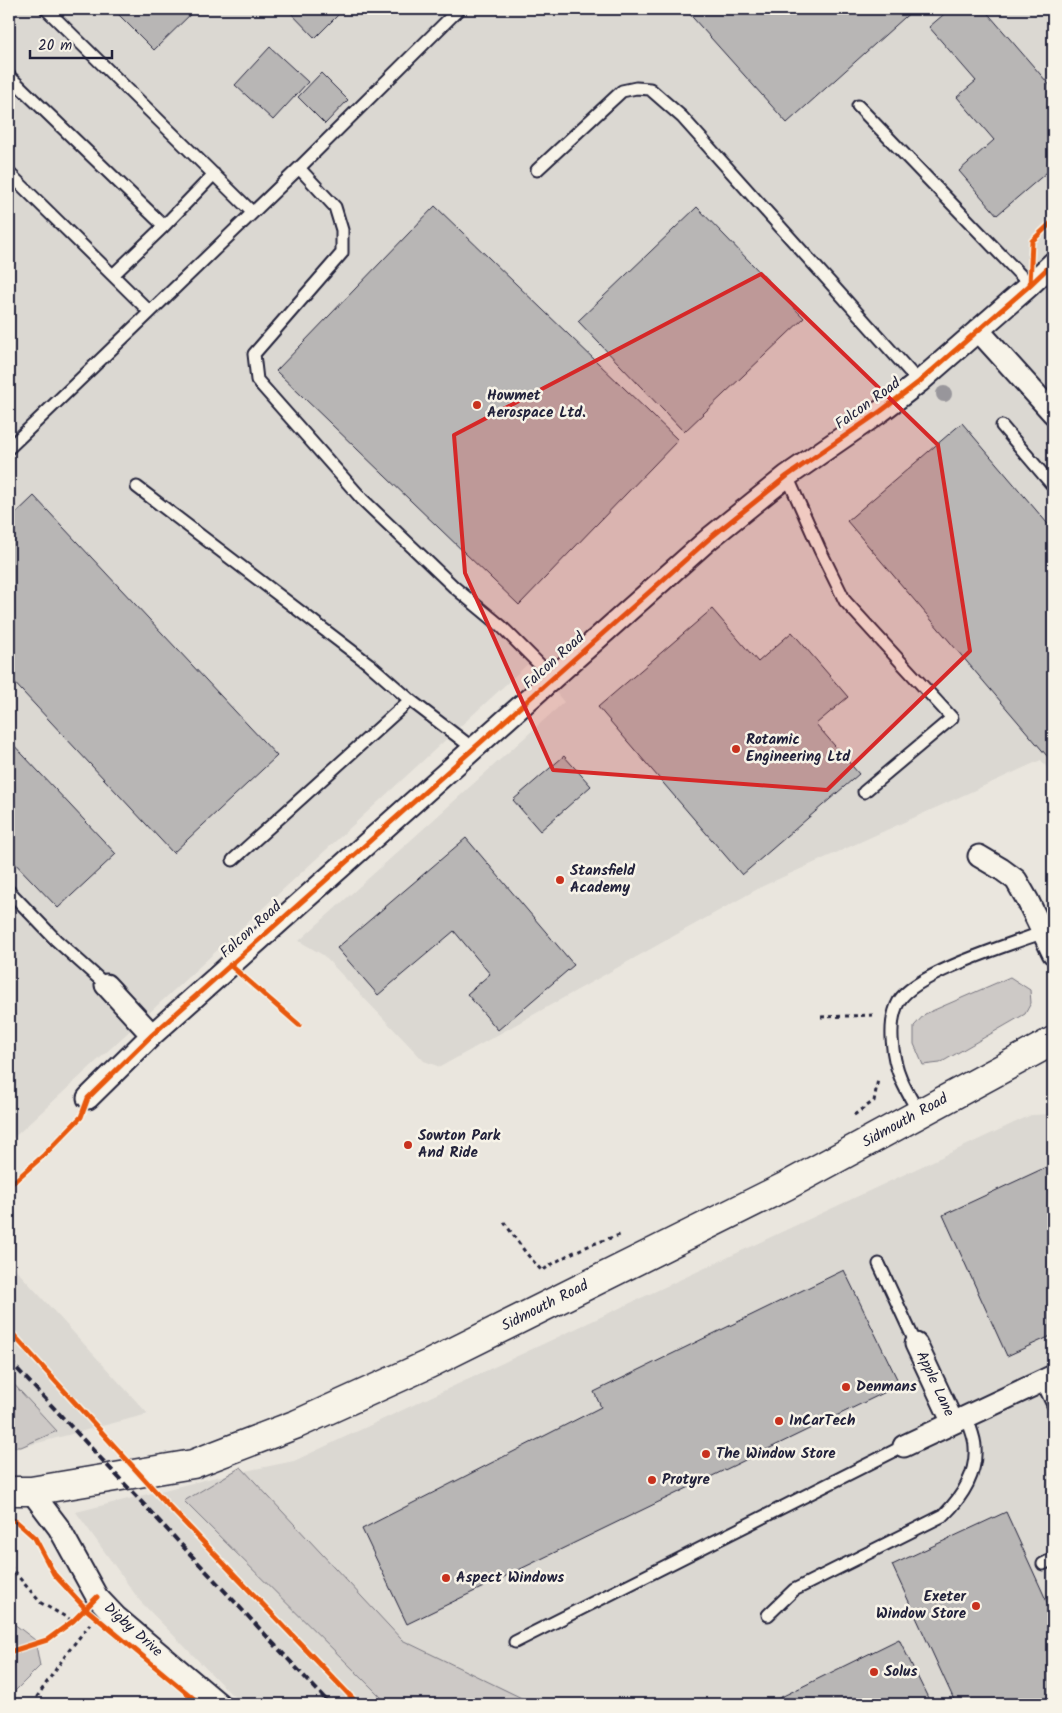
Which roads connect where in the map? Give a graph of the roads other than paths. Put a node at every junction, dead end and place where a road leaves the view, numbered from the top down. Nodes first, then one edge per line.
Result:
1 (46, 9) edge
2 (459, 9) edge
3 (9, 76) edge
4 (858, 106) dead end
5 (299, 168) junction
6 (537, 170) dead end
7 (9, 173) edge
8 (214, 174) junction
9 (252, 212) junction
10 (164, 226) junction
11 (1053, 263) edge
12 (113, 275) junction
13 (1030, 285) junction
14 (150, 312) junction
15 (978, 330) junction
16 (918, 382) junction
17 (1053, 413) edge
18 (1002, 426) dead end
19 (9, 448) edge
20 (787, 476) junction
21 (1053, 486) edge
22 (137, 487) dead end
23 (553, 678) junction
24 (410, 700) junction
25 (474, 749) junction
26 (864, 792) dead end
27 (979, 856) dead end
28 (233, 860) dead end
29 (9, 891) edge
30 (1044, 932) junction
31 (1053, 953) edge
32 (106, 985) joint
33 (152, 1035) junction
34 (1053, 1041) edge
35 (88, 1098) dead end
36 (919, 1113) junction
37 (879, 1264) dead end
38 (916, 1344) joint
39 (1047, 1379) edge
40 (1053, 1405) edge
41 (960, 1420) junction
42 (904, 1446) joint
43 (20, 1491) edge
44 (768, 1615) dead end
45 (515, 1642) dead end
46 (220, 1704) edge

1 - 8 lane
2 - 5 lane
3 - 10 lane
4 - 13 lane
5 - 9 lane
5 - 23 lane
6 - 16 lane
7 - 12 lane
8 - 9 lane
8 - 10 lane
9 - 14 lane
10 - 12 lane
11 - 13 street, Falcon Road
12 - 14 lane
13 - 15 street, Falcon Road
14 - 19 lane
15 - 16 street, Falcon Road
15 - 17 street
16 - 20 street, Falcon Road
18 - 21 lane
20 - 23 street, Falcon Road
20 - 26 lane
22 - 24 lane
23 - 25 street, Falcon Road
24 - 25 lane
24 - 28 lane
25 - 33 street, Falcon Road
27 - 30 street
29 - 32 lane
30 - 31 street
30 - 36 lane
32 - 33 street
33 - 35 street, Falcon Road
34 - 36 street, Sidmouth Road
36 - 43 street, Sidmouth Road
37 - 38 lane
38 - 41 street, Apple Lane
39 - 40 lane
39 - 41 street, Apple Lane
41 - 42 street, Apple Lane
41 - 44 lane
42 - 45 lane
43 - 46 street, Digby Drive

